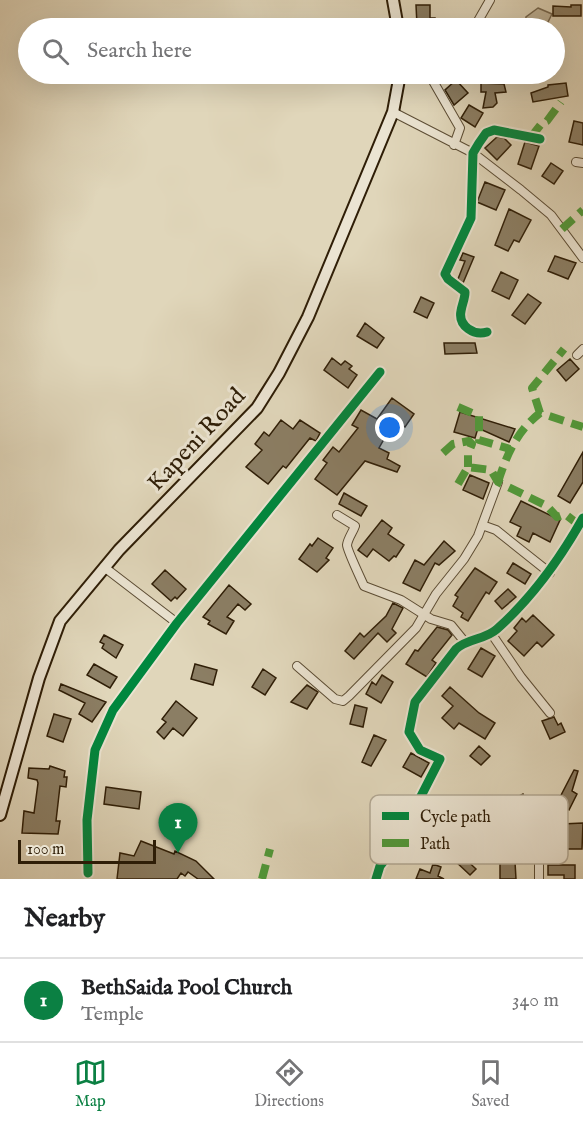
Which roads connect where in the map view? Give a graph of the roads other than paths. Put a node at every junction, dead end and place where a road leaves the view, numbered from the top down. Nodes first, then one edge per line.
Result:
1 (393, 0) edge
2 (490, 0) edge
3 (396, 18) edge
4 (480, 18) edge
5 (398, 84) edge
6 (435, 84) edge
7 (393, 112) junction
8 (540, 139) dead end
9 (454, 145) junction
10 (473, 153) junction
11 (583, 258) edge
12 (487, 332) dead end
13 (380, 372) dead end
14 (498, 482) dead end
15 (337, 515) dead end
16 (583, 518) edge
17 (482, 525) junction
18 (104, 567) junction
19 (549, 573) junction
20 (424, 613) junction
21 (177, 622) junction
22 (491, 633) junction
23 (464, 642) junction
24 (297, 666) dead end
25 (550, 713) dead end
26 (422, 795) edge
27 (0, 815) edge
28 (382, 864) edge
29 (539, 864) edge
30 (88, 873) dead end
31 (376, 879) edge
32 (539, 879) edge

1 - 3 main road
2 - 4 street
5 - 7 main road, Kapeni Road
6 - 9 street
7 - 9 street
7 - 18 main road, Kapeni Road
8 - 10 street
9 - 10 street
10 - 11 street
10 - 12 street
13 - 21 street
14 - 17 street
15 - 20 street
16 - 19 street
17 - 19 street
17 - 20 street
18 - 21 street
18 - 27 main road, Kapeni Road
19 - 22 street
20 - 23 street
20 - 24 street
21 - 30 street
22 - 23 street
22 - 25 street
23 - 26 street
28 - 31 street
29 - 32 street

